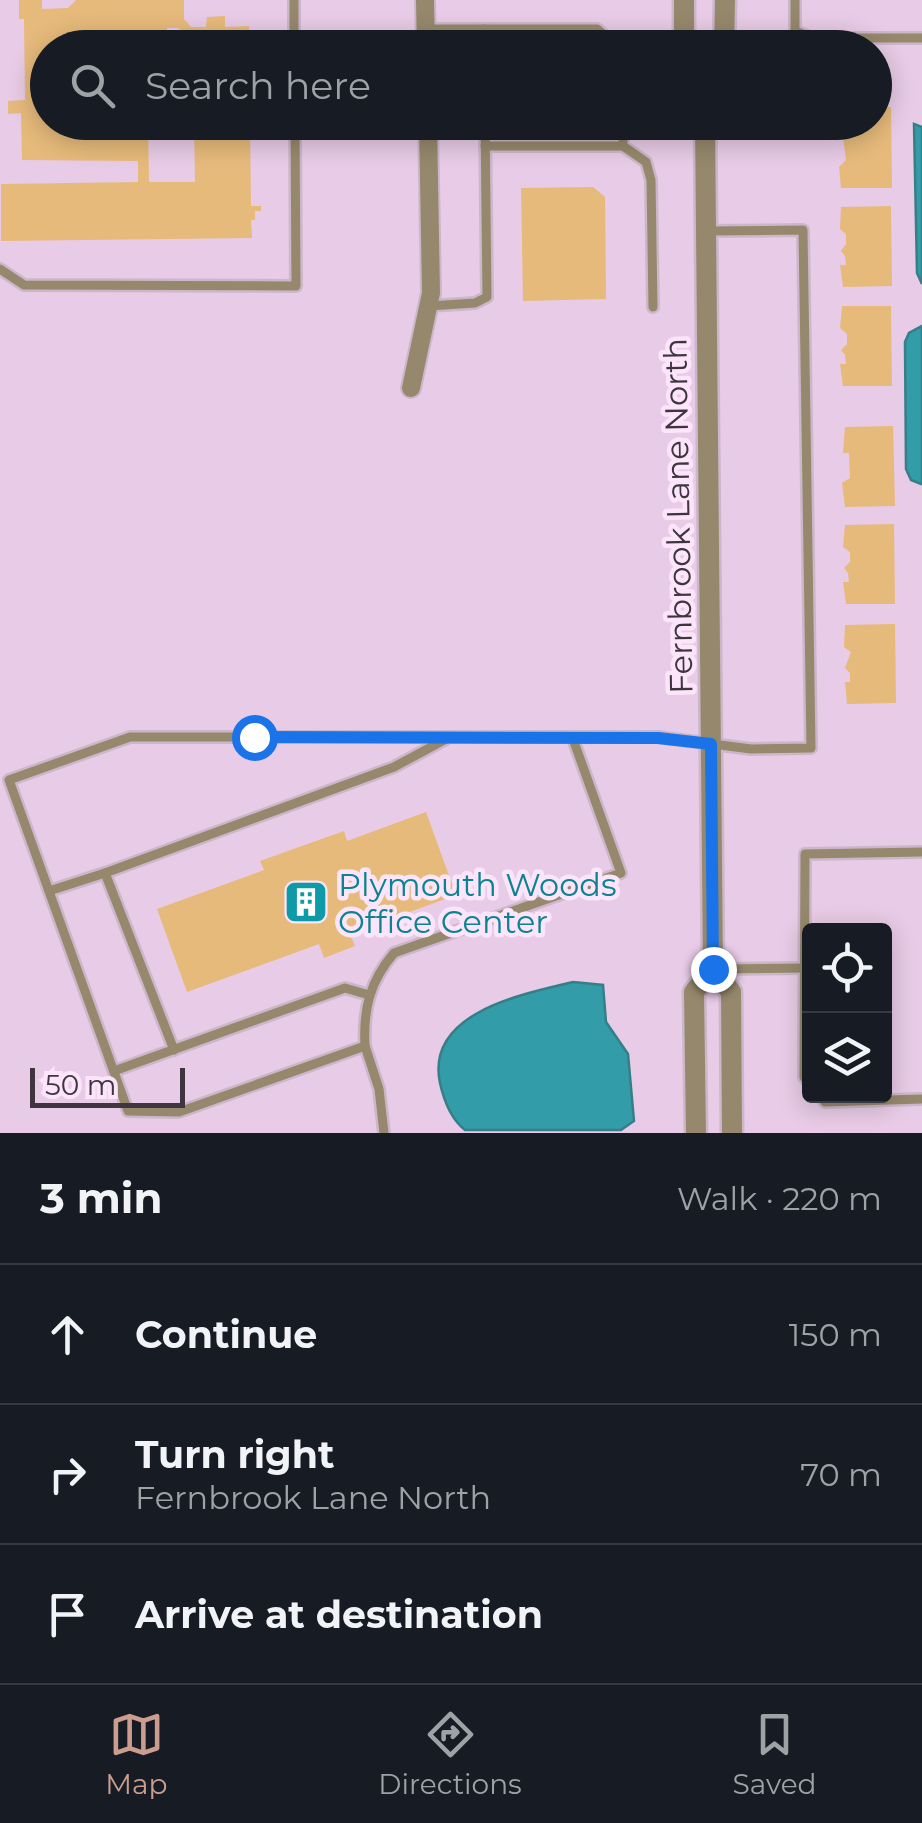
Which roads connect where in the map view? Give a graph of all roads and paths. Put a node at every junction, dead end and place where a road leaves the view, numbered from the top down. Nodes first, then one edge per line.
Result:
1 (294, 0) edge
2 (425, 0) edge
3 (684, 0) edge
4 (725, 0) edge
5 (795, 0) edge
6 (484, 29) joint
7 (294, 30) edge
8 (426, 30) edge
9 (478, 30) edge
10 (599, 30) edge
11 (684, 30) edge
12 (724, 30) edge
13 (795, 30) edge
14 (892, 38) edge
15 (922, 38) edge
16 (295, 140) edge
17 (428, 140) edge
18 (486, 140) edge
19 (623, 140) edge
20 (705, 140) edge
21 (486, 146) junction
22 (623, 146) junction
23 (706, 231) junction
24 (0, 269) edge
25 (430, 306) junction
26 (653, 307) dead end
27 (410, 388) dead end
28 (448, 738) junction
29 (573, 738) junction
30 (711, 744) junction
31 (922, 852) edge
32 (105, 873) junction
33 (49, 891) junction
34 (805, 923) edge
35 (802, 968) edge
36 (713, 969) junction
37 (369, 995) junction
38 (365, 1046) junction
39 (174, 1050) junction
40 (114, 1071) junction
41 (922, 1099) edge
42 (892, 1100) edge
43 (384, 1133) edge
44 (696, 1133) edge
45 (732, 1133) edge

1 - 7 lane
2 - 8 street
3 - 11 street
4 - 12 street
5 - 13 lane
6 - 9 lane
6 - 10 lane
14 - 15 lane
16 - 24 lane
17 - 25 street
18 - 21 lane
19 - 22 lane
20 - 23 street, Fernbrook Lane North
21 - 22 lane
21 - 25 lane
22 - 26 lane
23 - 30 street, Fernbrook Lane North
23 - 30 lane
25 - 27 street
28 - 29 lane
28 - 32 lane
28 - 33 lane
29 - 30 lane
29 - 37 lane
30 - 36 street, Fernbrook Lane North
31 - 34 lane
32 - 33 lane
32 - 39 lane
33 - 40 lane
35 - 36 lane
36 - 44 street, Fernbrook Lane North
36 - 45 street, Fernbrook Lane North
37 - 38 lane
37 - 39 lane
38 - 40 lane
38 - 43 lane
39 - 40 lane
41 - 42 lane

